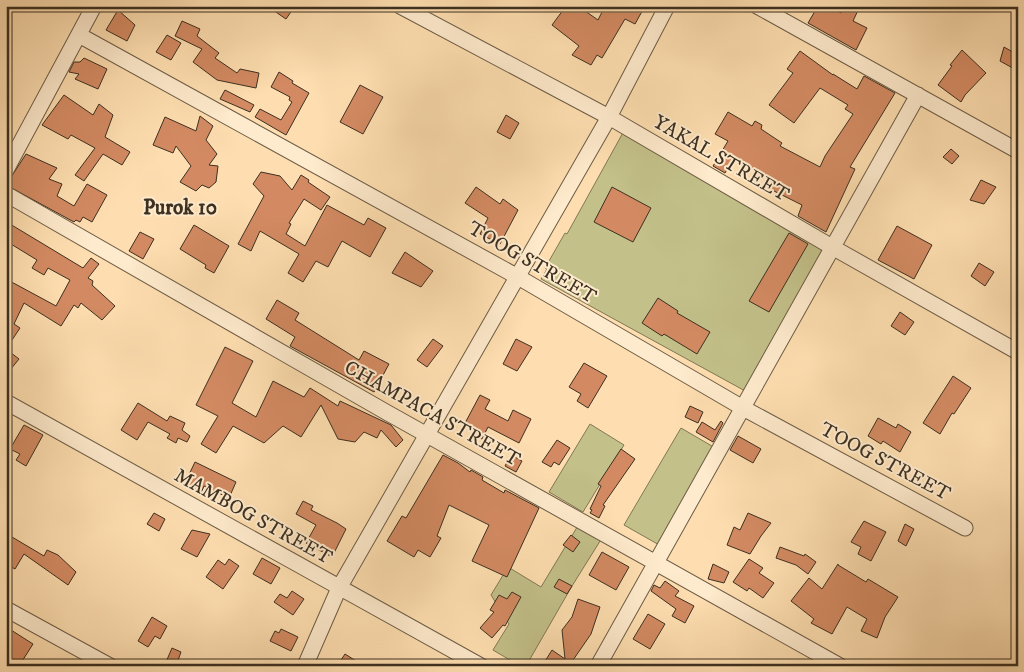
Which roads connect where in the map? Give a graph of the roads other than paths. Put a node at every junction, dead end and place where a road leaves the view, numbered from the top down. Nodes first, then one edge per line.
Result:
1 (94, 6) edge
2 (400, 6) edge
3 (667, 6) edge
4 (757, 6) edge
5 (79, 35) junction
6 (918, 95) junction
7 (610, 117) junction
8 (1018, 151) edge
9 (6, 170) edge
10 (6, 194) edge
11 (832, 247) junction
12 (518, 277) junction
13 (1018, 352) edge
14 (6, 402) edge
15 (743, 408) junction
16 (426, 435) junction
17 (965, 528) dead end
18 (655, 562) junction
19 (339, 588) junction
20 (6, 609) edge
21 (110, 666) edge
22 (305, 666) edge
23 (481, 666) edge
24 (598, 666) edge
25 (840, 666) edge

1 - 5 street
2 - 7 street, YAKAL STREET
3 - 7 street
4 - 6 street
5 - 9 street
5 - 12 street, TOOG STREET
6 - 8 street
6 - 11 street
7 - 11 street, YAKAL STREET
7 - 12 street
10 - 16 street, CHAMPACA STREET
11 - 13 street, YAKAL STREET
11 - 15 street
12 - 15 street, TOOG STREET
12 - 16 street
14 - 19 street, MAMBOG STREET
15 - 17 street, TOOG STREET
15 - 18 street
16 - 18 street, CHAMPACA STREET
16 - 19 street
18 - 24 street
18 - 25 street, CHAMPACA STREET
19 - 22 street
19 - 23 street, MAMBOG STREET
20 - 21 street

